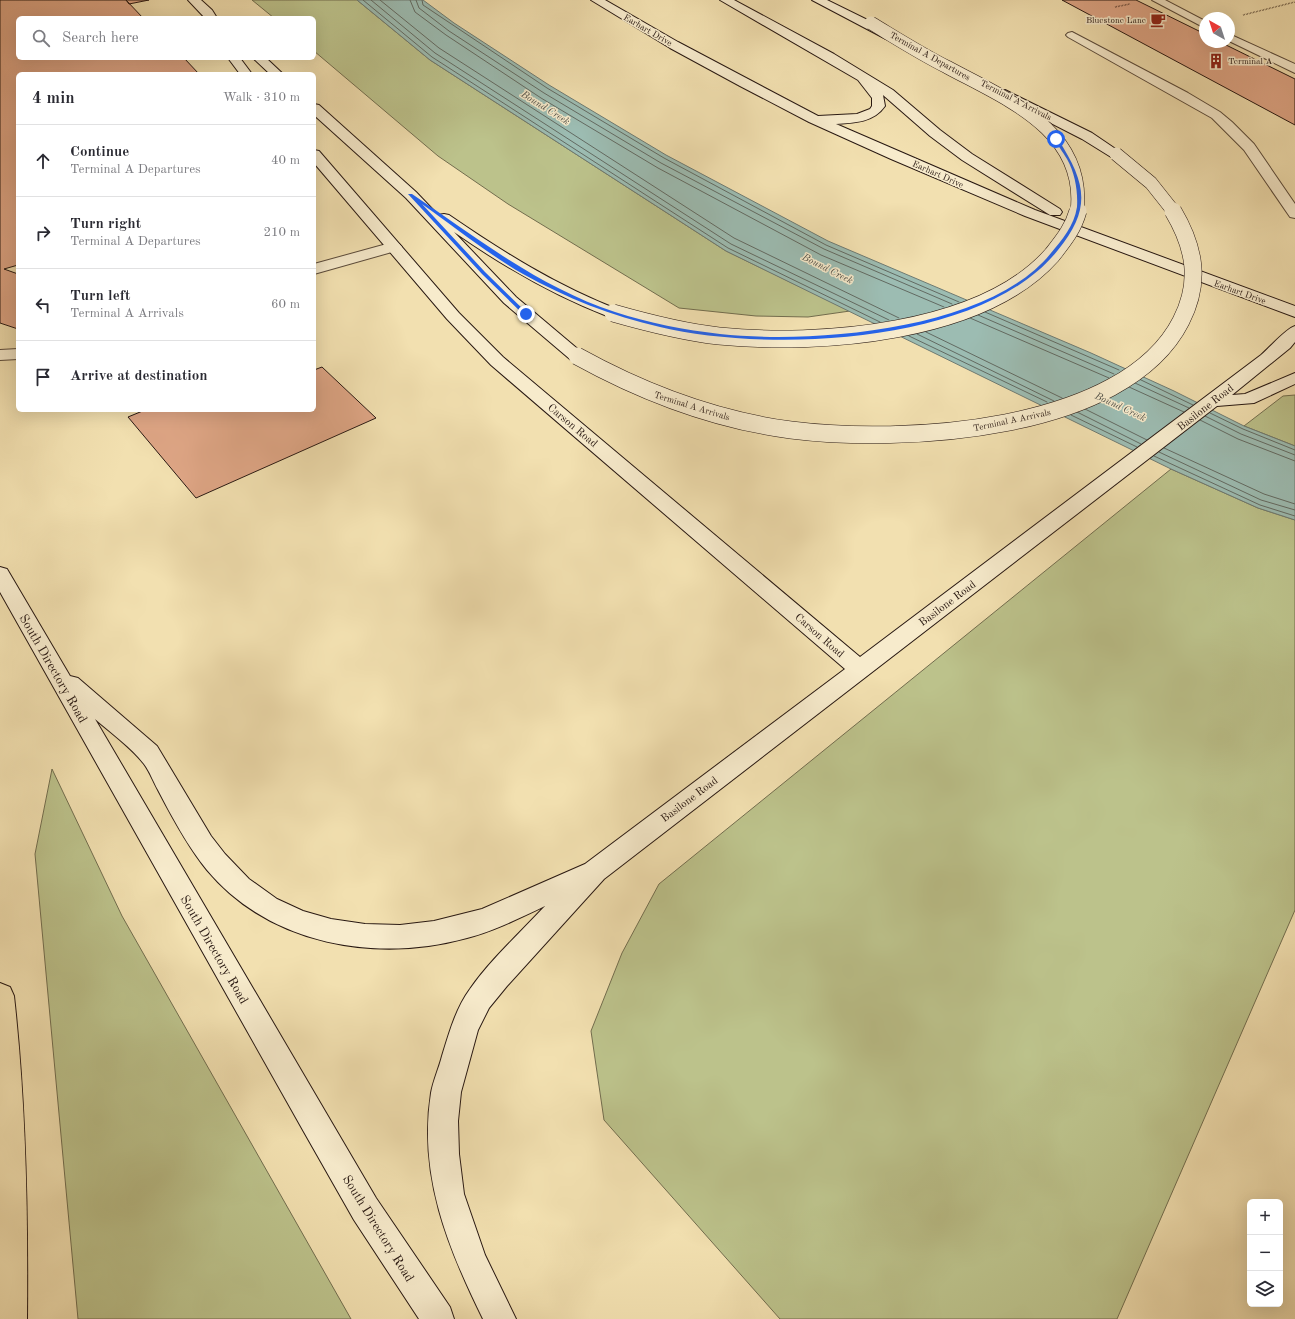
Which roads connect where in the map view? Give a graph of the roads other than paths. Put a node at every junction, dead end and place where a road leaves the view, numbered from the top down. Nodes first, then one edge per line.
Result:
1 (194, 0) edge
2 (597, 0) edge
3 (726, 0) edge
4 (818, 0) edge
5 (824, 0) edge
6 (1157, 0) edge
7 (211, 16) edge
8 (1199, 22) edge
9 (869, 24) junction
10 (1072, 35) dead end
11 (1235, 40) edge
12 (236, 60) edge
13 (261, 60) edge
14 (1295, 69) edge
15 (244, 72) edge
16 (275, 72) edge
17 (857, 74) junction
18 (316, 110) edge
19 (814, 118) junction
20 (316, 156) edge
21 (411, 194) junction
22 (1295, 214) edge
23 (1114, 244) junction
24 (394, 246) junction
25 (316, 268) edge
26 (1295, 312) edge
27 (1295, 331) edge
28 (16, 354) edge
29 (0, 356) edge
30 (1295, 378) edge
31 (1213, 401) junction
32 (0, 574) edge
33 (860, 669) junction
34 (57, 672) junction
35 (595, 871) junction
36 (0, 996) edge
37 (11, 1319) edge
38 (438, 1319) edge
39 (500, 1319) edge

1 - 7 street
2 - 19 street, Earhart Drive
3 - 17 street
4 - 9 street
5 - 9 street
6 - 8 lane
9 - 21 street, Terminal A Departures, bridge
9 - 21 street, Terminal A Arrivals, bridge
10 - 22 lane
11 - 14 lane
12 - 15 street
13 - 16 street
17 - 19 street
17 - 23 street
18 - 21 street
19 - 23 street, Earhart Drive
20 - 24 street, Carson Road
23 - 26 street, Earhart Drive
24 - 25 street
24 - 33 street, Carson Road
27 - 31 street, Basilone Road
28 - 29 street
30 - 31 street
31 - 33 street, Basilone Road
32 - 34 street, South Directory Road
33 - 35 street, Basilone Road
34 - 35 street
34 - 38 street, South Directory Road
35 - 39 street
36 - 37 highway

